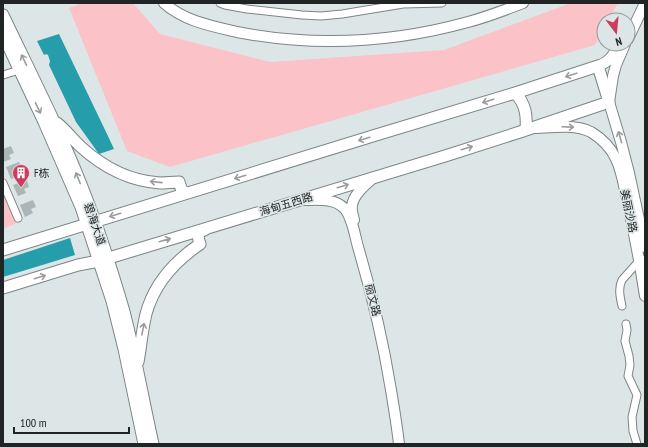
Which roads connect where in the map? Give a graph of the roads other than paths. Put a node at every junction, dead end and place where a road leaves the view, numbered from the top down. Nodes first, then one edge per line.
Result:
1 (164, 3) edge
2 (171, 3) edge
3 (220, 3) edge
4 (442, 3) edge
5 (512, 3) edge
6 (523, 3) edge
7 (645, 3) edge
8 (398, 4) edge
9 (238, 5) edge
10 (380, 5) edge
11 (3, 15) edge
12 (636, 22) edge
13 (3, 35) edge
14 (615, 52) edge
15 (622, 52) edge
16 (598, 66) junction
17 (19, 70) junction
18 (3, 75) edge
19 (520, 91) junction
20 (609, 102) junction
21 (53, 120) junction
22 (527, 129) junction
23 (625, 174) junction
24 (376, 176) junction
25 (3, 183) edge
26 (188, 193) junction
27 (296, 201) junction
28 (18, 218) dead end
29 (91, 223) junction
30 (206, 228) junction
31 (645, 247) edge
32 (3, 250) edge
33 (103, 260) junction
34 (642, 260) edge
35 (3, 288) edge
36 (645, 296) edge
37 (622, 306) dead end
38 (626, 324) dead end
39 (137, 367) junction
40 (144, 444) edge
41 (153, 444) edge
42 (399, 444) edge
43 (402, 444) edge
44 (637, 444) edge

1 - 6 street
2 - 5 street
3 - 9 street
4 - 8 street
7 - 12 street
8 - 10 street
9 - 10 street
21 -> 11 main road, 碧海大道
13 - 17 main road, 碧海大道
14 - 16 street
15 - 20 street
16 -> 19 main road
16 - 20 main road
17 - 18 street
17 -> 29 main road, 碧海大道
19 - 22 main road
19 -> 26 main road
20 - 22 main road, 海甸五西路
23 -> 20 street
26 -> 21 main road
29 -> 21 main road, 碧海大道
22 -> 23 street
24 -> 22 main road, 海甸五西路
23 - 31 street, 美丽沙路
23 - 34 street, 美丽沙路
27 -> 24 main road, 海甸五西路
24 - 43 street, 丽文路
25 - 28 street
26 -> 29 main road
27 - 30 main road, 海甸五西路
27 - 42 street, 丽文路
29 - 32 main road
29 - 33 main road, 碧海大道
33 -> 30 main road, 海甸五西路
39 -> 30 main road
35 -> 33 main road, 海甸五西路
33 - 39 main road, 碧海大道
33 - 40 main road, 碧海大道
34 - 36 street, 美丽沙路
34 - 37 street
38 - 44 street
39 - 41 main road, 碧海大道

